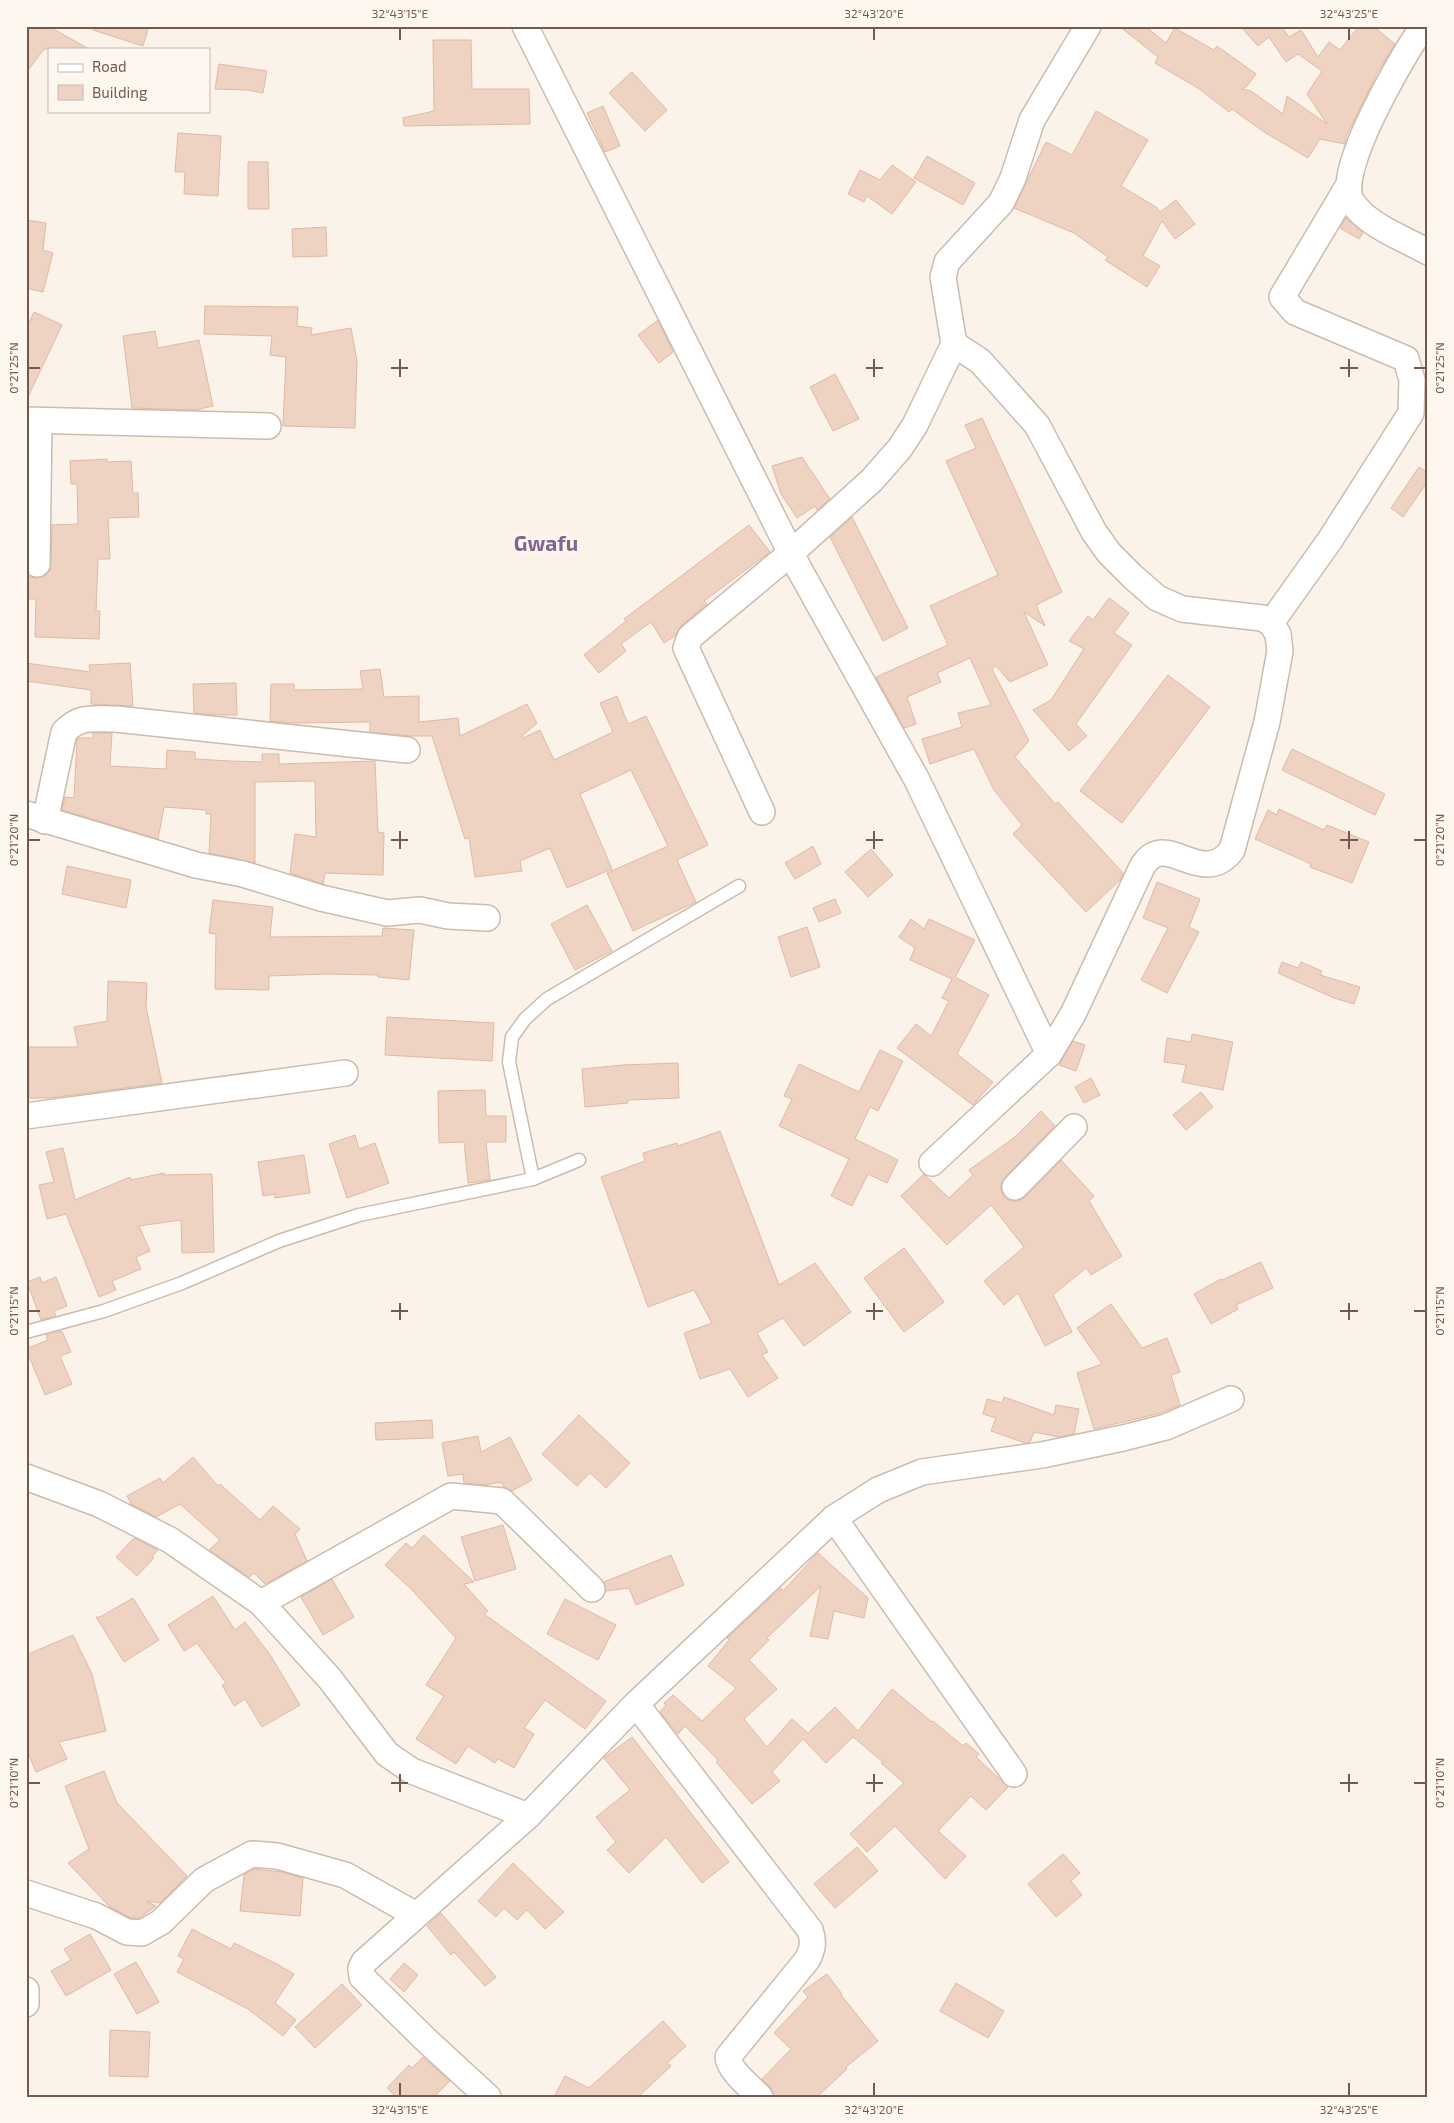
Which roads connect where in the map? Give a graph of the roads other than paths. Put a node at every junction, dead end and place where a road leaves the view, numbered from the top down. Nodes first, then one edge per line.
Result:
1 (525, 26) edge
2 (1088, 26) edge
3 (1423, 26) edge
4 (1347, 188) junction
5 (1428, 252) edge
6 (954, 344) junction
7 (33, 420) edge
8 (268, 426) dead end
9 (791, 553) junction
10 (37, 564) dead end
11 (1271, 623) junction
12 (407, 750) dead end
13 (762, 812) dead end
14 (36, 818) edge
15 (739, 886) dead end
16 (487, 918) dead end
17 (1049, 1054) junction
18 (345, 1073) dead end
19 (26, 1116) edge
20 (1074, 1127) dead end
21 (579, 1160) dead end
22 (932, 1163) dead end
23 (533, 1179) junction
24 (1016, 1187) dead end
25 (26, 1332) edge
26 (1230, 1399) dead end
27 (26, 1477) edge
28 (834, 1518) junction
29 (592, 1589) dead end
30 (261, 1603) junction
31 (636, 1704) junction
32 (1014, 1774) dead end
33 (528, 1816) junction
34 (26, 1893) edge
35 (416, 1915) junction
36 (26, 1990) edge
37 (26, 2004) edge
38 (488, 2097) edge
39 (760, 2097) edge

1 - 9 street
2 - 6 street
3 - 4 street
4 - 5 street
4 - 11 street
6 - 9 street
6 - 11 street
7 - 8 street
7 - 10 street
9 - 13 street
9 - 17 street
11 - 17 street
12 - 14 street
14 - 16 street
15 - 23 lane
17 - 22 street
18 - 19 street
20 - 24 street
21 - 23 lane
23 - 25 lane
26 - 28 street
27 - 30 street
28 - 31 street
28 - 32 street
29 - 30 street
30 - 33 street
31 - 33 street
31 - 39 street
33 - 35 street
34 - 35 street
35 - 38 street
36 - 37 street

